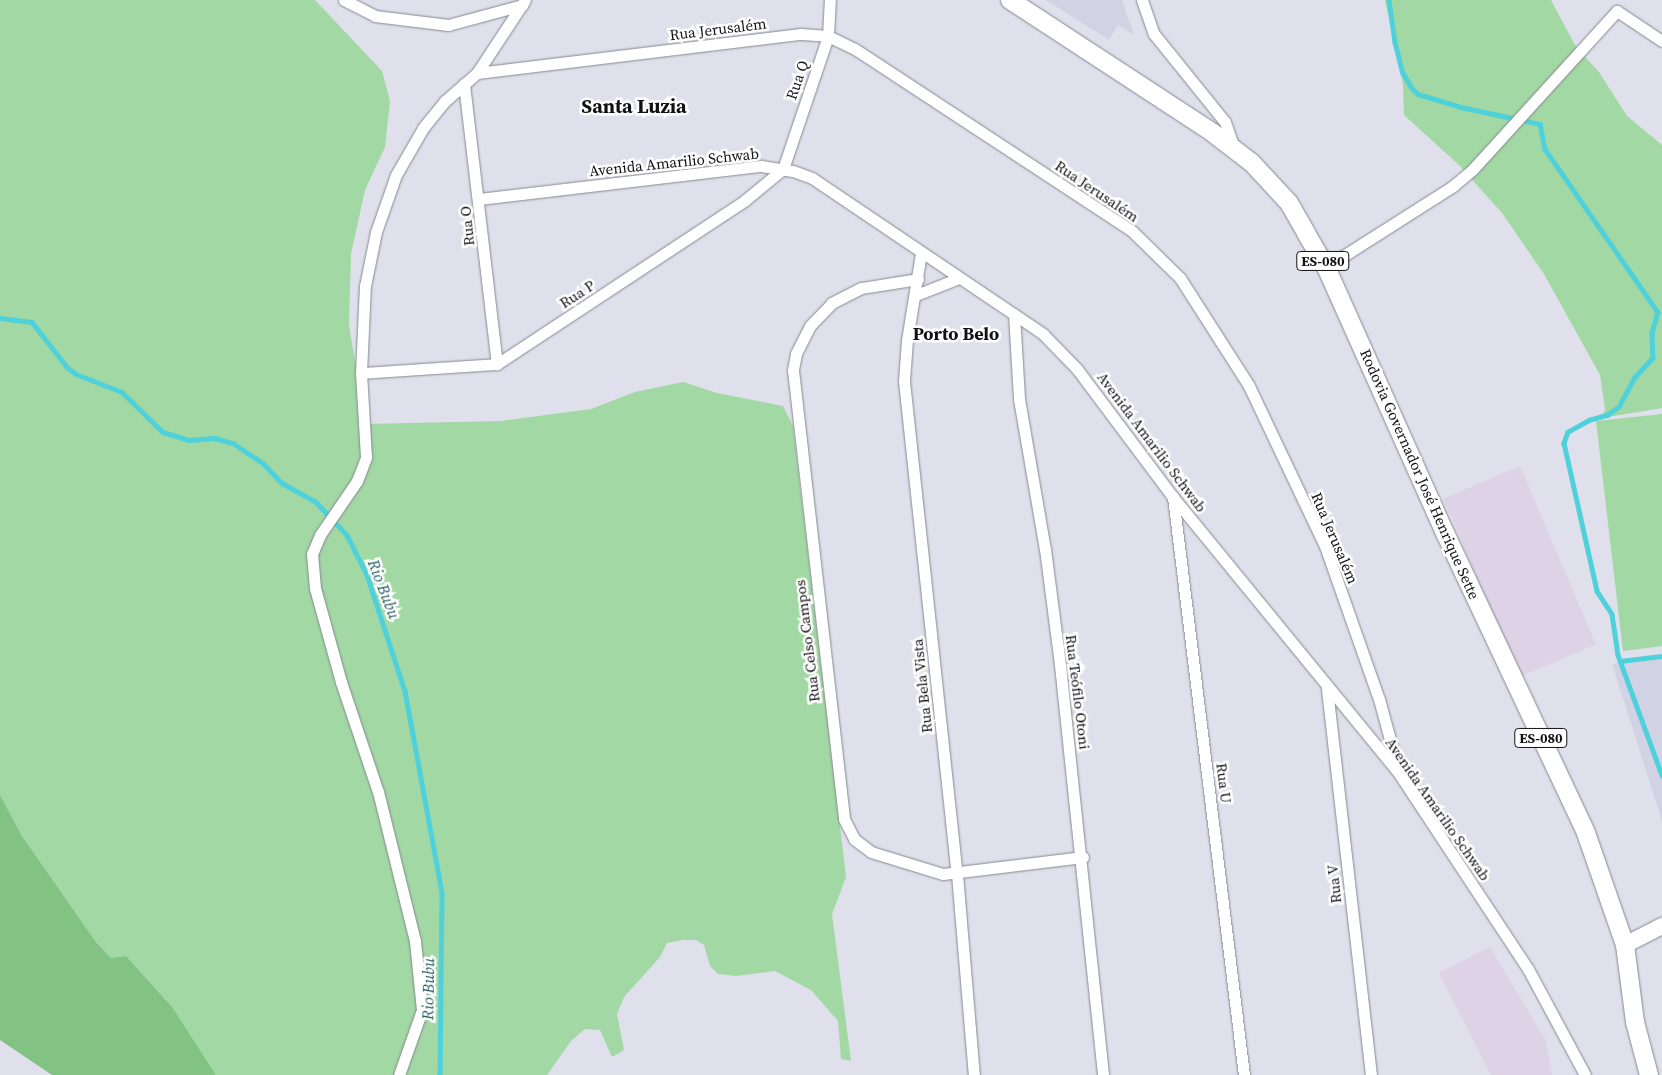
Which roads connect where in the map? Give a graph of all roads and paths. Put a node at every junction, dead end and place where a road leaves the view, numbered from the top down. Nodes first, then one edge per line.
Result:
1 (344, 0) edge
2 (830, 0) edge
3 (1010, 0) edge
4 (1142, 0) edge
5 (523, 2) edge
6 (828, 36) junction
7 (1662, 41) edge
8 (477, 73) junction
9 (464, 84) junction
10 (1235, 149) junction
11 (783, 169) junction
12 (479, 199) junction
13 (921, 253) junction
14 (1326, 267) junction
15 (959, 278) junction
16 (918, 280) junction
17 (916, 295) junction
18 (1014, 314) junction
19 (497, 364) junction
20 (361, 373) junction
21 (1172, 496) junction
22 (1327, 689) junction
23 (1400, 775) junction
24 (1083, 857) junction
25 (957, 874) junction
26 (1662, 926) edge
27 (1625, 944) junction
28 (400, 1075) edge
29 (974, 1075) edge
30 (1103, 1075) edge
31 (1244, 1075) edge
32 (1371, 1075) edge
33 (1584, 1075) edge
34 (1649, 1075) edge

1 - 5 street
2 - 6 street, Rua Q
3 - 10 main road, Rodovia Governador José Henrique Sette / ES-080
4 - 10 street
5 - 8 street
6 - 8 street, Rua Jerusalém
6 - 11 street, Rua Q
6 - 23 street, Rua Jerusalém
7 - 14 street
8 - 9 street
9 - 12 street, Rua O
9 - 20 street
10 - 14 main road, Rodovia Governador José Henrique Sette / ES-080
11 - 12 street, Avenida Amarilio Schwab
11 - 13 street, Avenida Amarilio Schwab
11 - 19 street, Rua P
12 - 19 street, Rua O
13 - 15 street, Avenida Amarilio Schwab
13 - 16 street, Rua Bela Vista
14 - 27 main road, Rodovia Governador José Henrique Sette / ES-080
15 - 17 street
15 - 18 street, Avenida Amarilio Schwab
16 - 17 street, Rua Bela Vista
16 - 25 street, Rua Celso Campos
17 - 25 street, Rua Bela Vista
18 - 21 street, Avenida Amarilio Schwab
18 - 24 street, Rua Teófilo Otoni
19 - 20 street, Rua P
20 - 28 street
21 - 22 street, Avenida Amarilio Schwab
21 - 31 street, Rua U
22 - 23 street, Avenida Amarilio Schwab
22 - 32 street, Rua V
23 - 33 street, Avenida Amarilio Schwab
24 - 25 street, Rua Celso Campos
24 - 30 street, Rua Teófilo Otoni
25 - 29 street, Rua Bela Vista
26 - 27 street
27 - 34 main road, Rodovia Governador José Henrique Sette / ES-080

